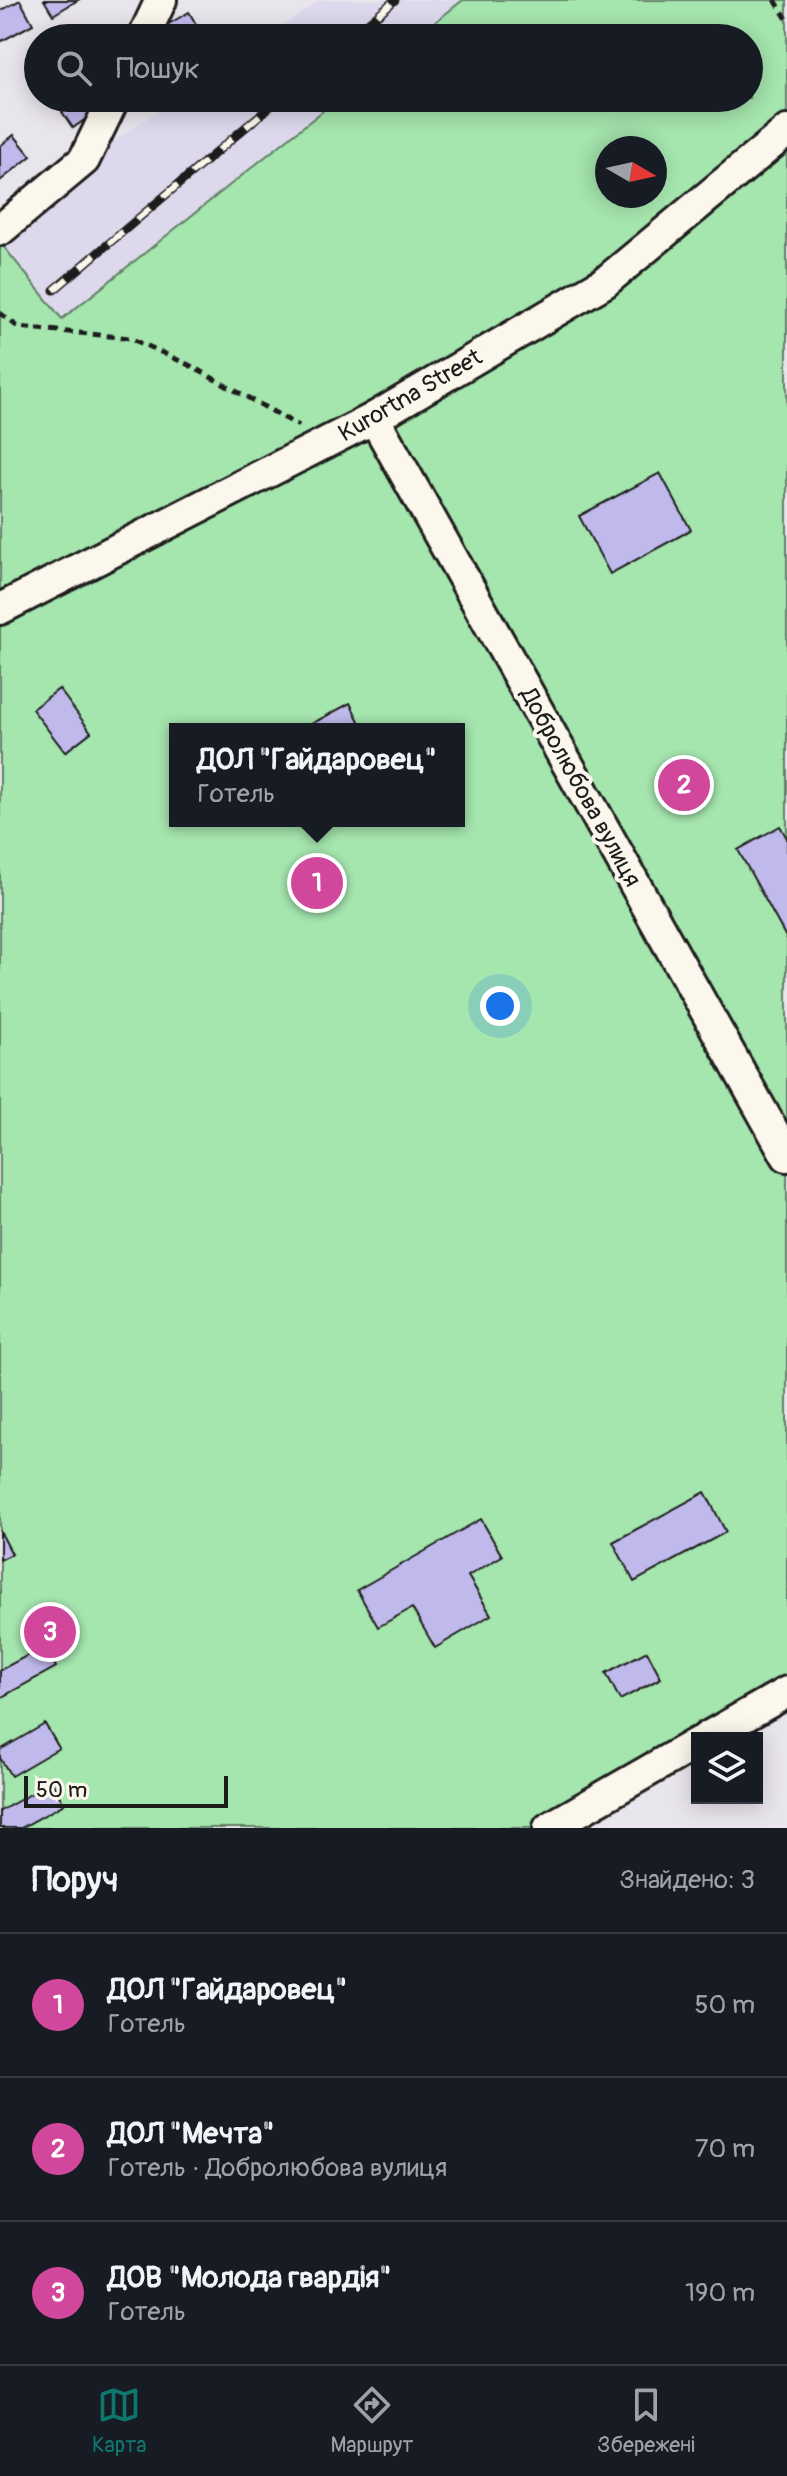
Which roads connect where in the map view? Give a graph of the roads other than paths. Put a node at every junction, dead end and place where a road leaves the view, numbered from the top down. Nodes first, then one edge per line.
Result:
1 (161, 0) edge
2 (150, 24) edge
3 (107, 112) edge
4 (787, 131) edge
5 (0, 230) edge
6 (374, 418) junction
7 (0, 609) edge
8 (787, 1156) edge
9 (787, 1692) edge
10 (717, 1732) edge
11 (691, 1746) edge
12 (549, 1828) edge

1 - 2 street
3 - 5 street
4 - 6 street, Kurortna Street
6 - 7 street, Kurortna Street
6 - 8 street, Добролюбова вулиця
9 - 10 street
11 - 12 street

